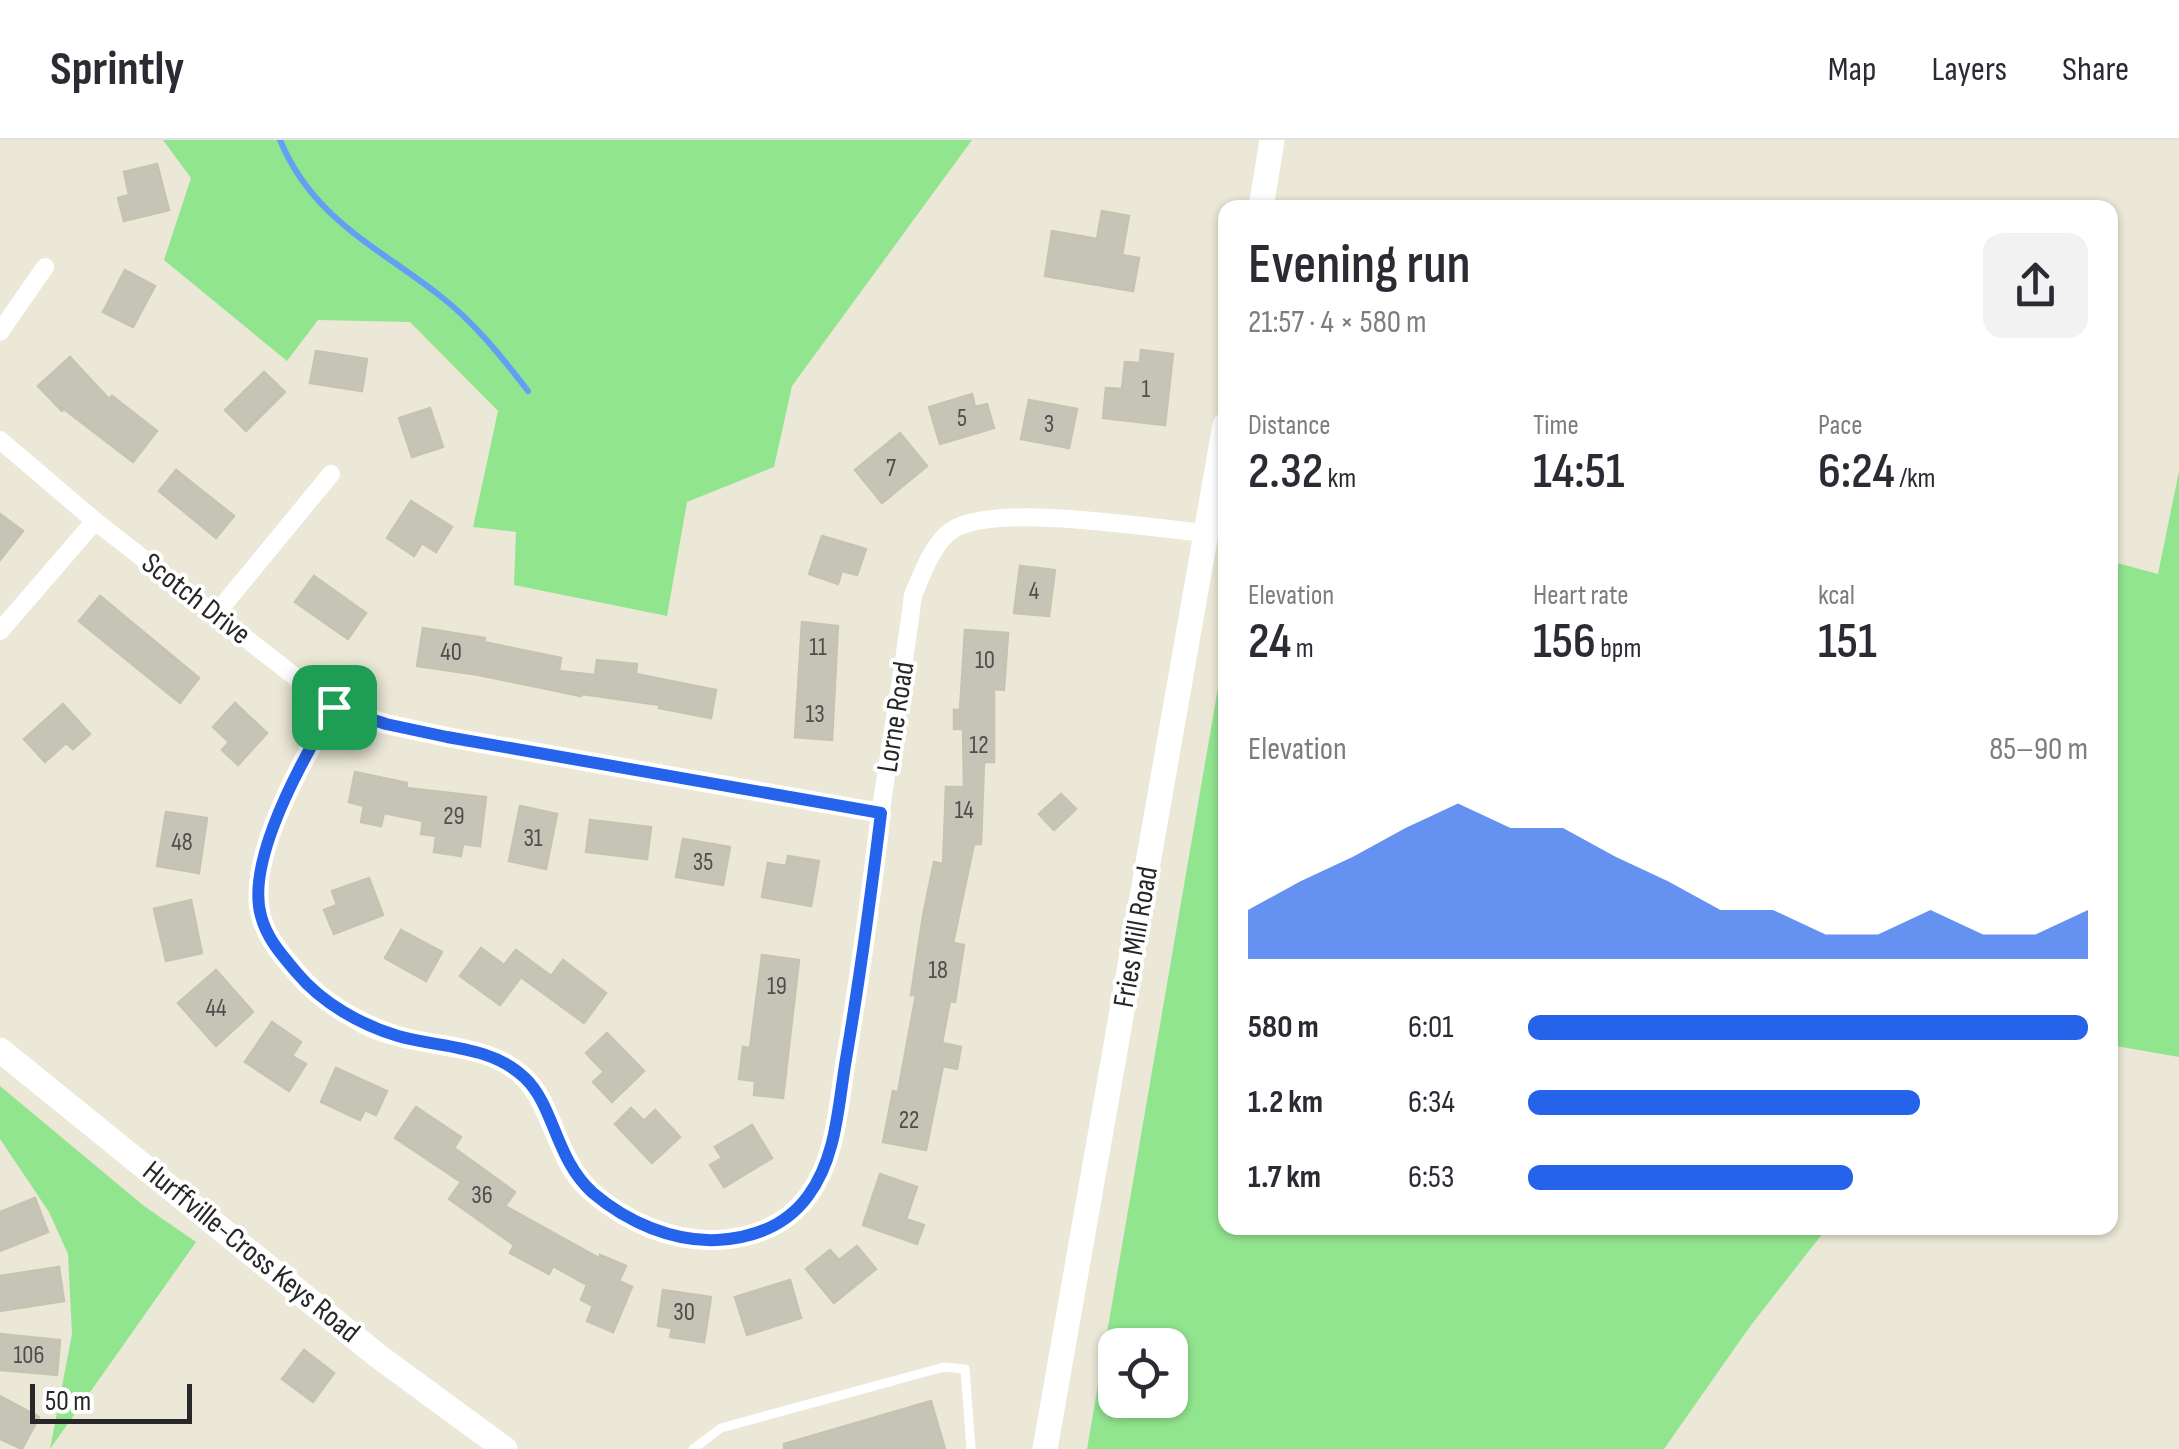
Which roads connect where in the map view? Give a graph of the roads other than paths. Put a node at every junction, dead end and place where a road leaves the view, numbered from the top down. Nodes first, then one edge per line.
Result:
1 (1272, 140) edge
2 (1262, 200) edge
3 (45, 267) dead end
4 (0, 332) edge
5 (0, 440) edge
6 (1218, 467) edge
7 (331, 474) dead end
8 (96, 521) junction
9 (1207, 534) junction
10 (216, 615) junction
11 (0, 631) edge
12 (334, 707) junction
13 (881, 813) junction
14 (0, 1050) edge
15 (505, 1449) edge
16 (693, 1449) edge
17 (971, 1449) edge
18 (1046, 1449) edge

1 - 2 main road
3 - 4 street
5 - 8 street, Scotch Drive
6 - 9 main road, Fries Mill Road
7 - 10 street
8 - 10 street, Scotch Drive
8 - 11 street
9 - 13 street, Lorne Road
9 - 18 main road, Fries Mill Road
10 - 12 street, Scotch Drive
12 - 13 street, Scotch Drive
12 - 13 street, Lorne Road
14 - 15 main road, Hurffville-Cross Keys Road
16 - 17 lane

